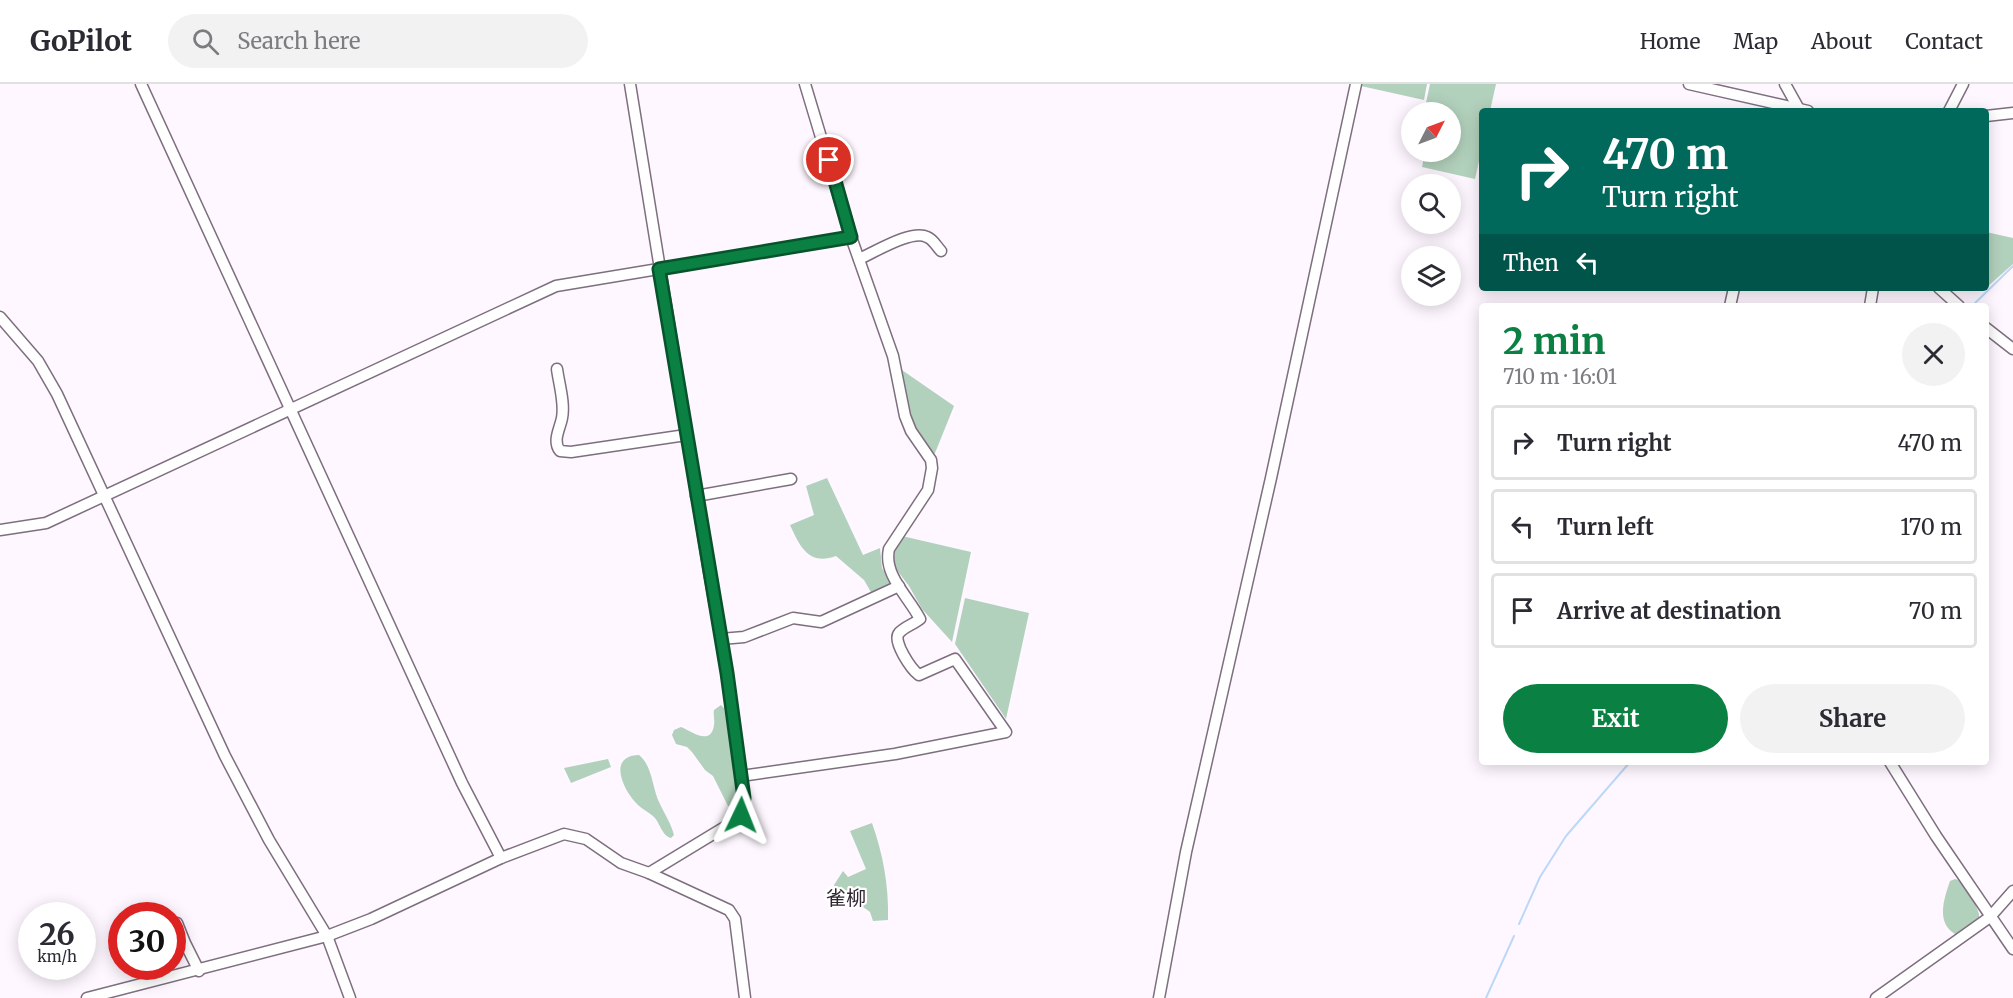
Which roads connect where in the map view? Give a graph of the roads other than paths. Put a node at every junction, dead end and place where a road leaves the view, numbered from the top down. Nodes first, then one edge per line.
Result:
1 (141, 84) edge
2 (630, 84) edge
3 (805, 84) edge
4 (1356, 84) edge
5 (1689, 84) edge
6 (1785, 84) edge
7 (1964, 84) edge
8 (1772, 107) edge
9 (1801, 108) edge
10 (1951, 108) edge
11 (2013, 113) edge
12 (1989, 116) edge
13 (851, 237) junction
14 (941, 251) dead end
15 (859, 259) junction
16 (659, 269) junction
17 (1942, 291) edge
18 (1956, 303) edge
19 (0, 317) edge
20 (1989, 330) edge
21 (2013, 349) edge
22 (557, 369) dead end
23 (291, 410) junction
24 (686, 435) junction
25 (791, 479) dead end
26 (696, 496) junction
27 (104, 497) junction
28 (0, 531) edge
29 (899, 586) junction
30 (721, 639) junction
31 (1892, 765) edge
32 (741, 776) junction
33 (501, 858) junction
34 (649, 873) junction
35 (2013, 891) edge
36 (1990, 917) junction
37 (327, 936) junction
38 (186, 945) edge
39 (2013, 949) edge
40 (199, 970) junction
41 (87, 998) edge
42 (350, 998) edge
43 (745, 998) edge
44 (1159, 998) edge
45 (1876, 998) edge

1 - 23 street
2 - 16 street
3 - 13 street
4 - 44 street
5 - 8 street
6 - 9 street
7 - 10 street
11 - 12 street
13 - 15 street
13 - 16 street
14 - 15 street
15 - 29 street
16 - 23 street
16 - 24 street
17 - 18 street
19 - 27 street
20 - 21 street
22 - 24 street
23 - 27 street
23 - 33 street
24 - 26 street
25 - 26 street
26 - 30 street
27 - 28 street
27 - 37 street
29 - 30 street
29 - 32 street
30 - 32 street
31 - 36 street
32 - 34 street
33 - 34 street
33 - 37 street
34 - 43 street
35 - 36 street
36 - 39 street
36 - 45 street
37 - 40 street
37 - 42 street
38 - 40 street
40 - 41 street

